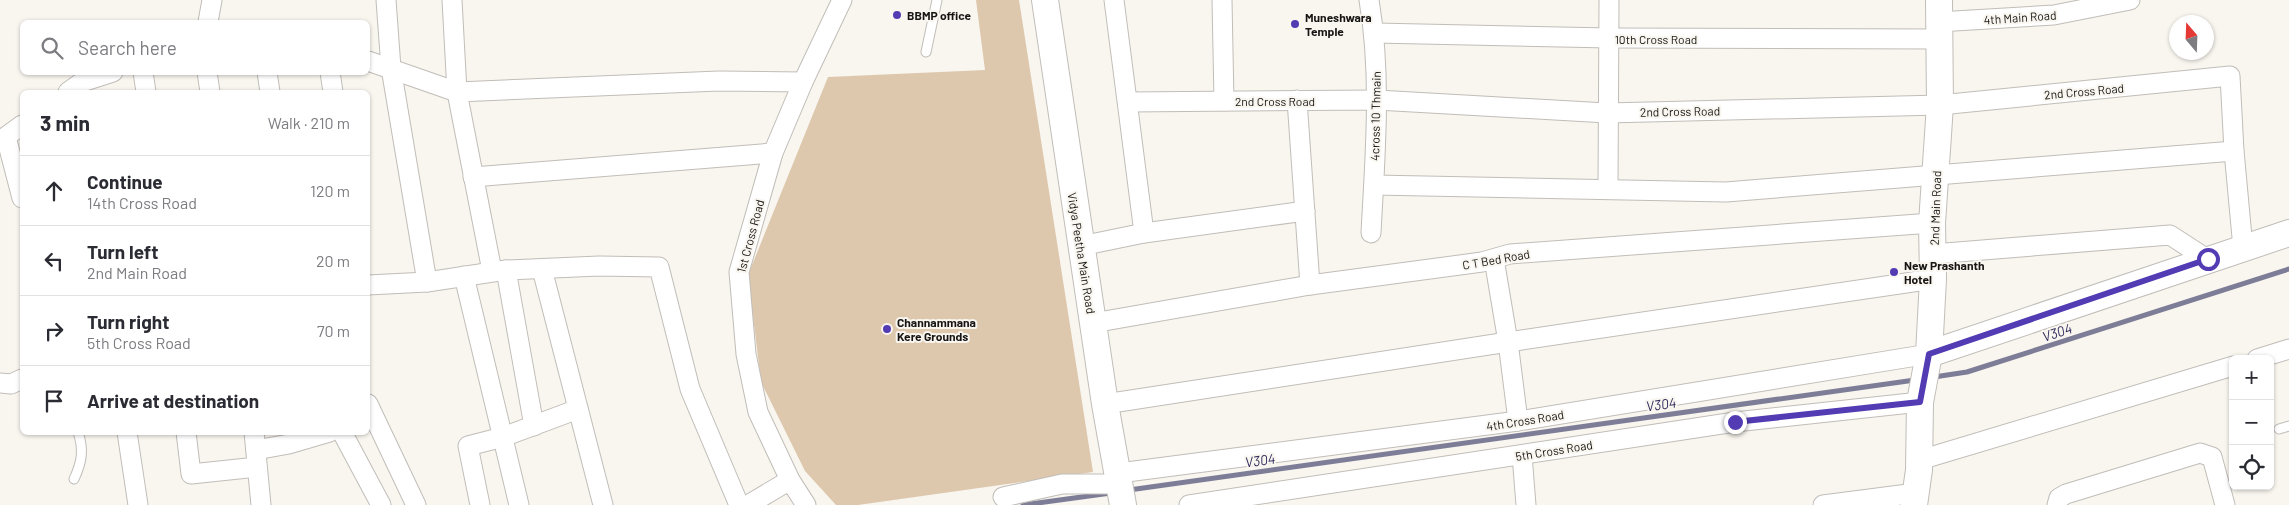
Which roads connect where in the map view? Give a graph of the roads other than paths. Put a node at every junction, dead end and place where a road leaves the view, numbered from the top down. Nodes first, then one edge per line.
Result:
1 (212, 0) edge
2 (386, 0) edge
3 (452, 0) edge
4 (842, 0) edge
5 (937, 0) edge
6 (1045, 0) edge
7 (1114, 0) edge
8 (1222, 0) edge
9 (1369, 0) edge
10 (1609, 0) edge
11 (2130, 0) edge
12 (208, 20) edge
13 (1938, 21) edge
14 (1375, 33) junction
15 (1610, 38) junction
16 (926, 52) dead end
17 (370, 62) edge
18 (391, 68) junction
19 (107, 75) edge
20 (144, 75) edge
21 (207, 75) edge
22 (268, 75) edge
23 (330, 75) edge
24 (803, 82) junction
25 (78, 89) edge
26 (146, 90) edge
27 (210, 90) edge
28 (270, 90) edge
29 (333, 90) edge
30 (457, 92) junction
31 (1297, 100) junction
32 (1377, 100) junction
33 (1224, 101) junction
34 (1128, 102) junction
35 (1940, 104) junction
36 (1607, 113) junction
37 (20, 126) edge
38 (3, 139) edge
39 (2234, 151) junction
40 (774, 153) junction
41 (1936, 176) junction
42 (473, 177) junction
43 (1374, 185) junction
44 (1608, 189) junction
45 (20, 192) edge
46 (1305, 210) junction
47 (1932, 223) junction
48 (1144, 233) junction
49 (1371, 233) dead end
50 (2288, 236) edge
51 (1081, 246) junction
52 (2243, 248) junction
53 (1494, 259) junction
54 (2208, 259) junction
55 (1933, 267) junction
56 (542, 269) junction
57 (499, 271) junction
58 (464, 276) junction
59 (427, 282) junction
60 (370, 285) edge
61 (1310, 285) junction
62 (1093, 323) junction
63 (1508, 342) junction
64 (2289, 349) edge
65 (2270, 355) edge
66 (2229, 367) edge
67 (1924, 378) junction
68 (20, 380) edge
69 (0, 383) edge
70 (1105, 404) junction
71 (370, 408) edge
72 (578, 409) junction
73 (1518, 421) junction
74 (534, 426) junction
75 (2289, 426) edge
76 (2279, 429) dead end
77 (79, 435) edge
78 (127, 435) edge
79 (186, 435) edge
80 (321, 435) edge
81 (344, 435) edge
82 (503, 437) junction
83 (256, 450) edge
84 (1522, 455) junction
85 (1920, 460) junction
86 (74, 479) dead end
87 (790, 480) junction
88 (1121, 490) edge
89 (1003, 497) dead end
90 (1915, 499) edge
91 (138, 505) edge
92 (261, 505) edge
93 (381, 505) edge
94 (416, 505) edge
95 (480, 505) edge
96 (519, 505) edge
97 (603, 505) edge
98 (740, 505) edge
99 (748, 505) edge
100 (806, 505) edge
101 (1189, 505) edge
102 (1526, 505) edge
103 (1823, 505) edge
104 (2057, 505) edge
105 (2225, 505) edge

1 - 12 street
2 - 18 street
3 - 30 street
4 - 24 street, 1st Cross Road
5 - 16 lane
6 - 51 main road, Vidya Peetha Main Road
7 - 34 street
8 - 33 street
9 - 14 street, 4cross 10 Thmain
10 - 15 street
11 - 13 street, 4th Main Road
13 - 15 street, 10th Cross Road
13 - 35 main road, 2nd Main Road
14 - 15 street, 10th Cross Road
14 - 32 street, 4cross 10 Thmain
15 - 36 street
17 - 18 street
18 - 30 street
18 - 59 street
19 - 25 street
20 - 26 street
21 - 27 street
22 - 28 street
23 - 29 street
24 - 30 street
24 - 40 street, 1st Cross Road
30 - 42 street
31 - 32 street, 2nd Cross Road
31 - 33 street, 2nd Cross Road
31 - 46 street
32 - 36 street, 2nd Cross Road
32 - 43 street, 4cross 10 Thmain
33 - 34 street, 2nd Cross Road
34 - 48 street
35 - 36 street, 2nd Cross Road
35 - 39 street, 2nd Cross Road
35 - 41 main road, 2nd Main Road
36 - 44 street
37 - 38 street
38 - 45 street
39 - 41 street
39 - 52 street
40 - 42 street
40 - 87 street, 1st Cross Road
41 - 44 street
41 - 47 main road, 2nd Main Road
42 - 57 street
43 - 44 street
43 - 49 street, 4cross 10 Thmain
46 - 48 street
46 - 61 street
47 - 53 street, C T Bed Road
47 - 55 main road, 2nd Main Road
48 - 51 street
50 - 52 main road
51 - 62 main road, Vidya Peetha Main Road
52 - 54 main road
53 - 61 street, C T Bed Road
53 - 63 street
54 - 55 street
54 - 67 main road
55 - 63 street
55 - 67 main road, 2nd Main Road
56 - 57 street
56 - 72 street
56 - 98 street
57 - 58 street
57 - 74 street
58 - 59 street
58 - 82 street
59 - 60 street
61 - 62 street, C T Bed Road
62 - 70 main road, Vidya Peetha Main Road
63 - 70 street
63 - 73 street
64 - 65 street
66 - 85 street
67 - 73 street, 4th Cross Road
67 - 84 street, 5th Cross Road
67 - 85 main road, 2nd Main Road
68 - 69 street
70 - 88 main road, Vidya Peetha Main Road
71 - 94 street
72 - 74 street
72 - 97 street
73 - 88 street, 4th Cross Road
74 - 82 street
75 - 76 lane
77 - 86 lane
78 - 91 street
79 - 83 street
80 - 83 street
81 - 93 street
82 - 95 street
82 - 96 street
83 - 92 street
84 - 101 street, 5th Cross Road
84 - 102 street
85 - 90 main road, 2nd Main Road
87 - 99 street
87 - 100 street, 1st Cross Road
88 - 89 street, 4th Cross Road
90 - 103 street
104 - 105 street

